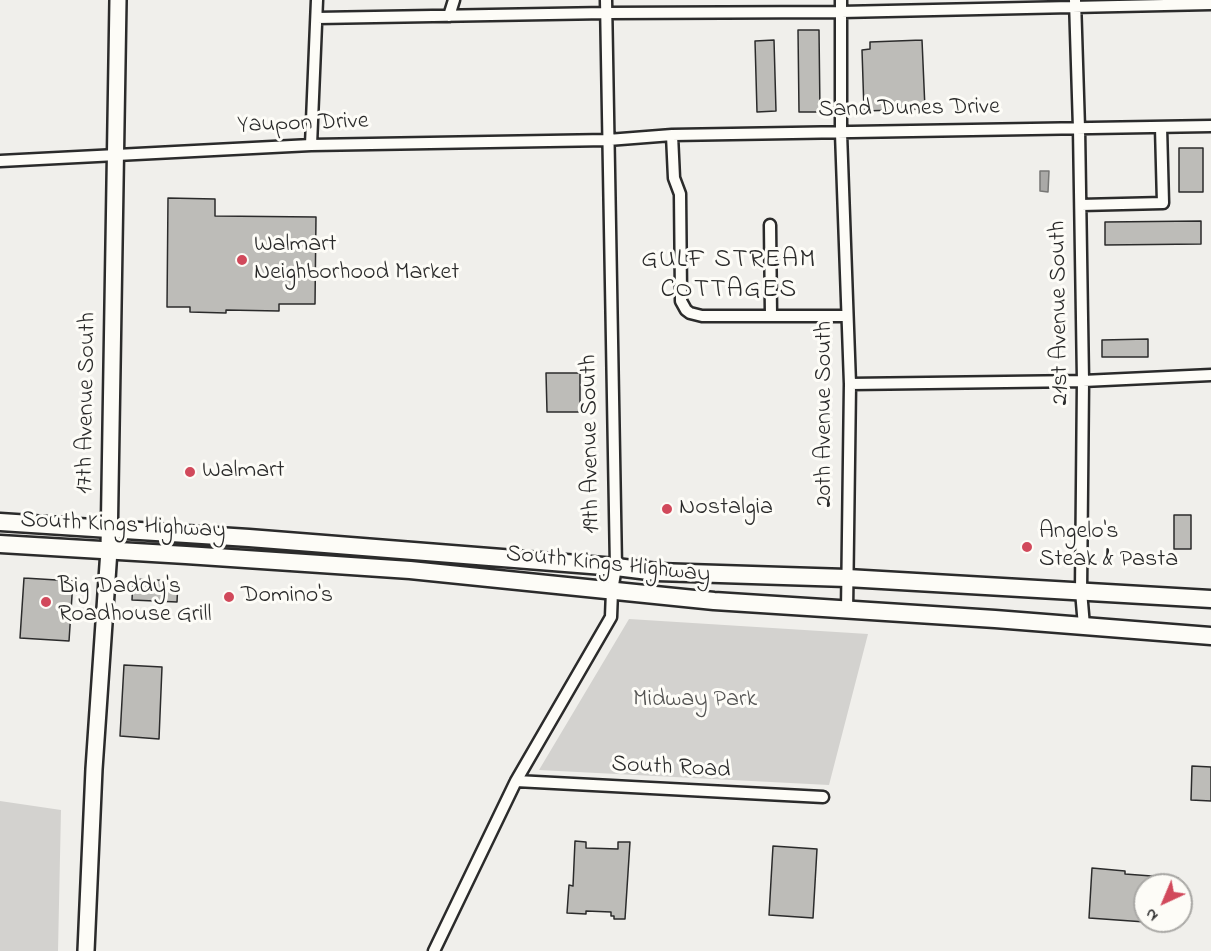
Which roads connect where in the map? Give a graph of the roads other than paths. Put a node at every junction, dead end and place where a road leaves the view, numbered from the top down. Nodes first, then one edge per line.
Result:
1 (118, 0) edge
2 (317, 0) edge
3 (454, 0) edge
4 (606, 0) edge
5 (841, 0) edge
6 (1075, 3) edge
7 (1211, 4) edge
8 (841, 12) junction
9 (606, 13) junction
10 (449, 16) junction
11 (317, 18) junction
12 (1211, 126) edge
13 (1161, 127) junction
14 (1079, 128) junction
15 (841, 133) junction
16 (672, 135) junction
17 (608, 140) junction
18 (311, 145) junction
19 (115, 155) junction
20 (0, 161) edge
21 (1080, 205) junction
22 (770, 225) dead end
23 (771, 315) junction
24 (846, 316) junction
25 (1211, 375) edge
26 (1083, 381) junction
27 (850, 384) junction
28 (0, 522) edge
29 (109, 529) junction
30 (0, 544) edge
31 (109, 550) junction
32 (616, 567) junction
33 (847, 578) junction
34 (612, 591) junction
35 (1081, 591) junction
36 (1211, 599) edge
37 (847, 611) junction
38 (1084, 626) junction
39 (1211, 636) edge
40 (516, 781) junction
41 (823, 797) dead end
42 (86, 951) edge
43 (434, 951) edge

1 - 19 street, 17th Avenue South
2 - 11 street
3 - 10 street
4 - 9 street, 19th Avenue South
5 - 8 street, 20th Avenue South
6 - 7 street
6 - 8 street
6 - 14 street, 21st Avenue South
8 - 9 street
8 - 15 street, 20th Avenue South
9 - 10 street
9 - 17 street, 19th Avenue South
10 - 11 street
11 - 18 street
12 - 13 street, Sand Dunes Drive
13 - 14 street, Sand Dunes Drive
13 - 21 street
14 - 15 street, Sand Dunes Drive
14 - 21 street, 21st Avenue South
15 - 16 street, Sand Dunes Drive
15 - 24 street, 20th Avenue South
16 - 17 street, Sand Dunes Drive
16 - 23 street
17 - 18 street, Yaupon Drive
17 - 32 street, 19th Avenue South
18 - 19 street, Yaupon Drive
19 - 20 street, Yaupon Drive
19 - 29 street, 17th Avenue South
21 - 26 street, 21st Avenue South
22 - 23 street
23 - 24 street
24 - 27 street, 20th Avenue South
25 - 26 street
26 - 27 street
26 - 35 street, 21st Avenue South
27 - 33 street, 20th Avenue South
28 - 29 main road, South Kings Highway
29 - 31 street, 17th Avenue South
29 - 32 main road, South Kings Highway
30 - 31 main road, South Kings Highway
31 - 34 main road, South Kings Highway
31 - 42 street, 17th Avenue South
32 - 33 main road, South Kings Highway
32 - 34 street, 19th Avenue South
33 - 35 main road, South Kings Highway
33 - 37 street, 20th Avenue South
34 - 37 main road, South Kings Highway
34 - 40 street, 19th Avenue South
35 - 36 main road, South Kings Highway
35 - 38 street, 21st Avenue South
37 - 38 main road, South Kings Highway
38 - 39 main road, South Kings Highway
40 - 41 street, South Road
40 - 43 street, 19th Avenue South

